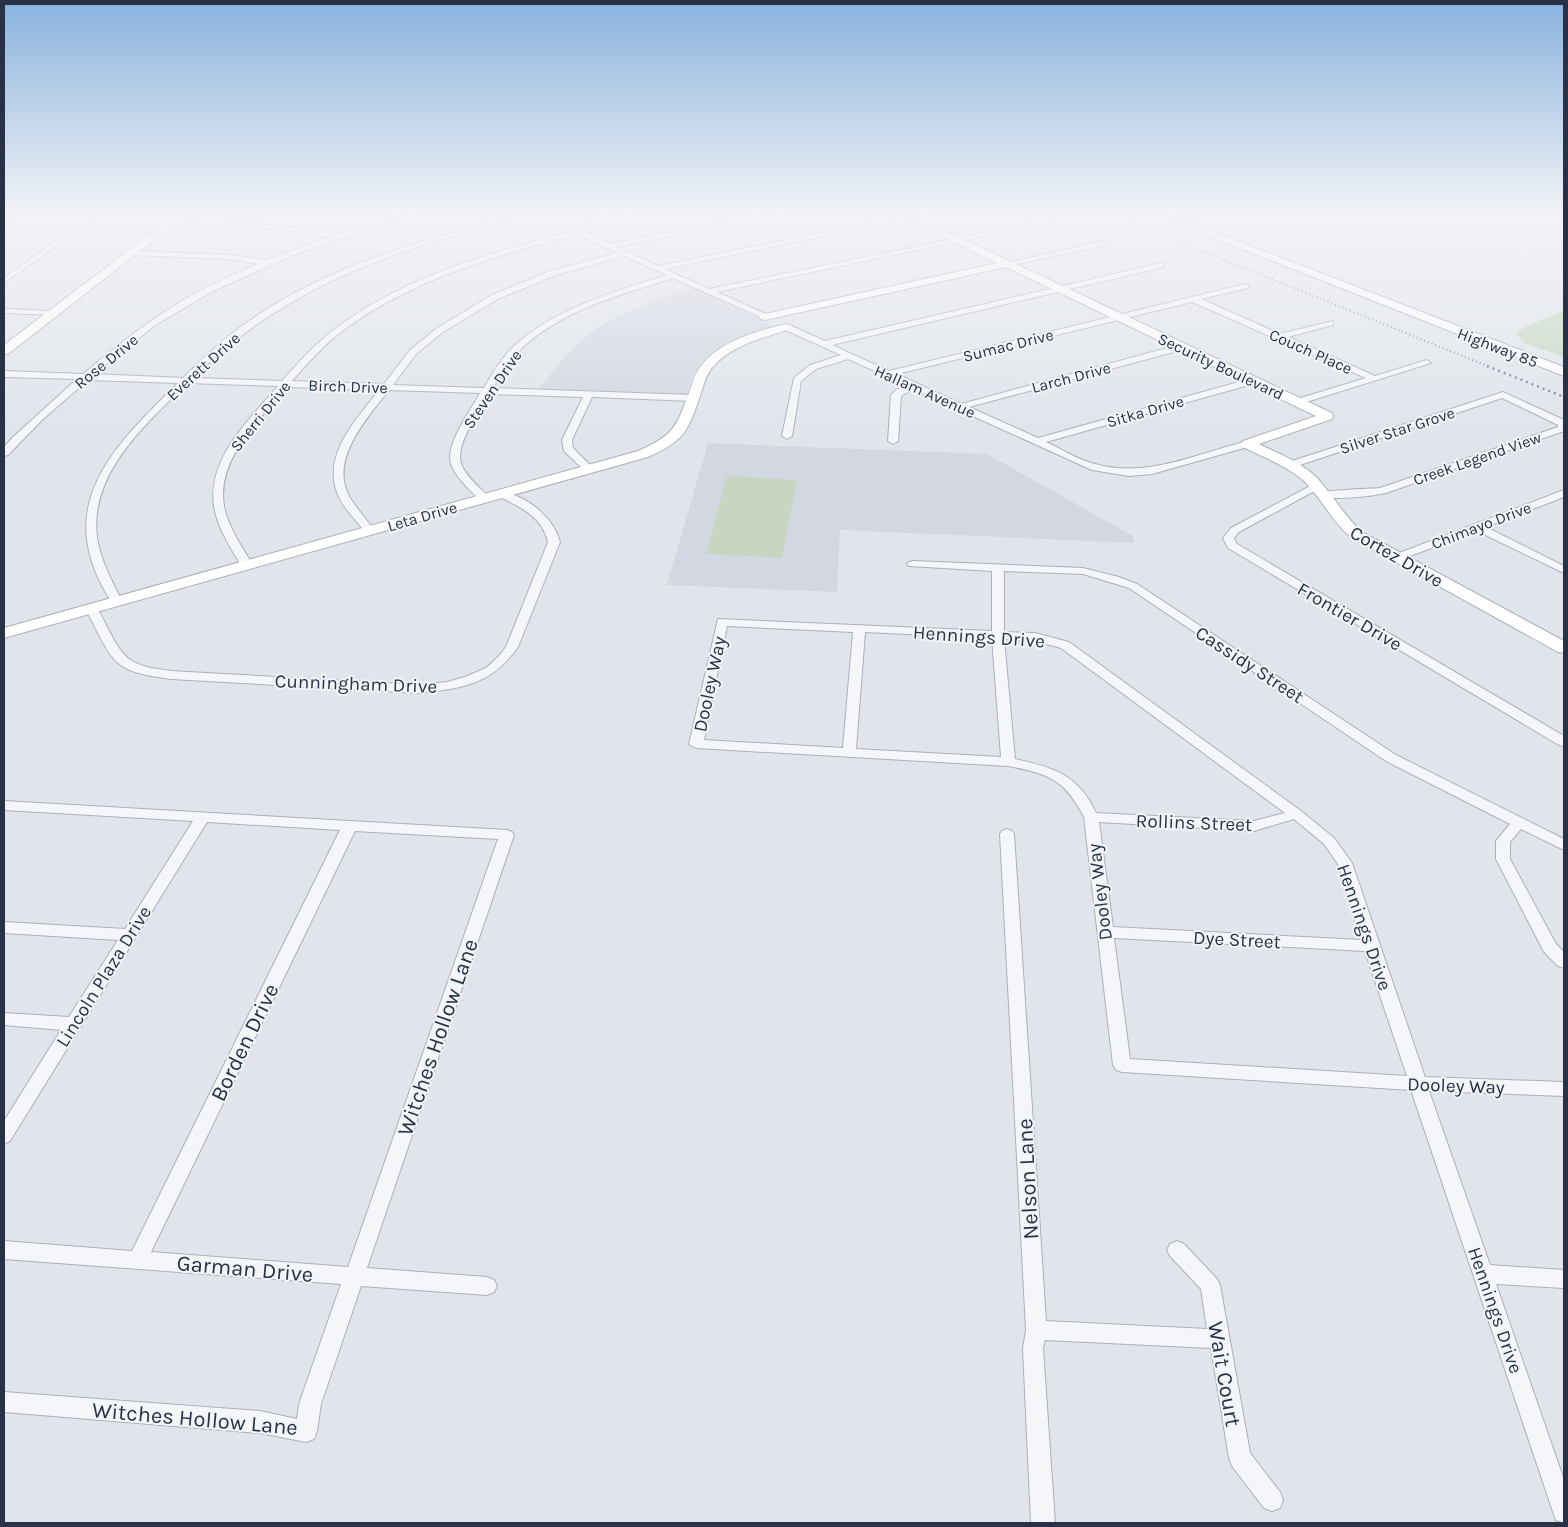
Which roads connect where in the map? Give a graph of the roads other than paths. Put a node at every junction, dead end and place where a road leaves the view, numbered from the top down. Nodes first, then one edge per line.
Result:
1 (92, 283) edge
2 (226, 283) edge
3 (322, 283) edge
4 (420, 283) edge
5 (528, 283) edge
6 (649, 283) edge
7 (688, 283) edge
8 (749, 283) edge
9 (918, 283) edge
10 (1047, 283) edge
11 (1083, 283) edge
12 (1336, 283) edge
13 (1245, 286) dead end
14 (1059, 289) junction
15 (707, 292) junction
16 (1193, 300) junction
17 (4, 311) edge
18 (53, 313) junction
19 (765, 317) junction
20 (1119, 317) junction
21 (1330, 323) dead end
22 (786, 327) junction
23 (1280, 337) junction
24 (825, 344) junction
25 (1182, 347) junction
26 (4, 351) edge
27 (848, 356) junction
28 (1427, 363) dead end
29 (1564, 372) edge
30 (4, 374) edge
31 (888, 374) junction
32 (85, 377) junction
33 (1375, 378) junction
34 (185, 380) junction
35 (1253, 381) junction
36 (286, 384) junction
37 (912, 386) junction
38 (385, 387) junction
39 (486, 391) junction
40 (589, 394) junction
41 (1503, 395) joint
42 (693, 398) junction
43 (1297, 402) junction
44 (960, 407) junction
45 (1327, 416) joint
46 (787, 436) dead end
47 (894, 441) dead end
48 (1036, 442) junction
49 (1248, 444) junction
50 (4, 453) edge
51 (1290, 465) junction
52 (589, 469) junction
53 (1319, 490) junction
54 (1564, 493) edge
55 (502, 494) junction
56 (1553, 497) junction
57 (484, 498) junction
58 (1564, 502) edge
59 (1478, 527) junction
60 (369, 530) junction
61 (1398, 557) junction
62 (912, 564) dead end
63 (247, 565) junction
64 (998, 568) junction
65 (1564, 570) edge
66 (116, 601) junction
67 (91, 608) junction
68 (722, 622) joint
69 (859, 629) junction
70 (4, 633) edge
71 (998, 635) junction
72 (1564, 648) edge
73 (1564, 742) edge
74 (849, 752) junction
75 (1008, 762) junction
76 (4, 805) edge
77 (1296, 814) junction
78 (204, 816) junction
79 (1091, 817) junction
80 (1518, 823) junction
81 (350, 825) junction
82 (1007, 834) dead end
83 (1564, 845) edge
84 (4, 927) edge
85 (1104, 932) junction
86 (128, 935) junction
87 (1371, 946) junction
88 (1564, 962) edge
89 (4, 1019) edge
90 (73, 1024) junction
91 (1419, 1084) junction
92 (1564, 1089) edge
93 (4, 1136) edge
94 (4, 1250) edge
95 (1177, 1250) dead end
96 (137, 1260) junction
97 (1484, 1274) junction
98 (353, 1277) junction
99 (1564, 1279) edge
100 (487, 1286) dead end
101 (1036, 1330) junction
102 (1218, 1339) junction
103 (4, 1402) edge
104 (1272, 1500) dead end
105 (1564, 1512) edge
106 (1043, 1523) edge

1 - 18 street
2 - 32 street, Rose Drive
3 - 34 street, Everett Drive
4 - 36 street, Sherri Drive
5 - 38 street
6 - 39 street, Steven Drive
7 - 15 street, Hallam Avenue
8 - 15 street
9 - 19 street
10 - 14 street, Security Boulevard
11 - 14 street
12 - 29 main road, Highway 85
13 - 16 street, Sumac Drive
14 - 20 street, Security Boulevard
14 - 24 street
15 - 19 street, Hallam Avenue
16 - 20 street, Sumac Drive
16 - 23 street, Couch Place
17 - 18 street
18 - 26 street
19 - 22 street, Hallam Avenue
20 - 25 street, Security Boulevard
20 - 31 street, Sumac Drive
21 - 23 street
22 - 24 street, Hallam Avenue
22 - 42 street, Leta Drive
23 - 33 street, Couch Place
24 - 27 street, Hallam Avenue
25 - 35 street, Security Boulevard
25 - 44 street, Larch Drive
27 - 31 street, Hallam Avenue
27 - 46 street
28 - 33 street
30 - 32 street, Birch Drive
31 - 37 street, Hallam Avenue
32 - 34 street, Birch Drive
32 - 50 street, Rose Drive
33 - 43 street
34 - 36 street, Birch Drive
34 - 66 street, Everett Drive
35 - 43 street, Security Boulevard
35 - 48 street, Sitka Drive
36 - 38 street, Birch Drive
36 - 63 street, Sherri Drive
37 - 44 street, Hallam Avenue
37 - 47 street
38 - 39 street, Birch Drive
38 - 60 street
39 - 40 street, Birch Drive
39 - 57 street, Steven Drive
40 - 42 street, Birch Drive
40 - 52 street
41 - 51 street, Silver Star Grove
41 - 53 street, Creek Legend View
42 - 52 street, Leta Drive
43 - 45 street, Security Boulevard
44 - 48 street, Hallam Avenue
45 - 49 street, Hallam Avenue
48 - 49 street, Hallam Avenue
49 - 51 street, Cortez Drive
51 - 53 street, Cortez Drive
52 - 55 street, Leta Drive
53 - 61 street, Cortez Drive
53 - 73 street, Frontier Drive
54 - 56 street, Chimayo Drive
55 - 57 street, Leta Drive
55 - 67 street, Cunningham Drive
56 - 58 street
56 - 59 street, Chimayo Drive
57 - 60 street, Leta Drive
59 - 61 street, Chimayo Drive
59 - 65 street
60 - 63 street, Leta Drive
61 - 72 street, Cortez Drive
62 - 64 street, Cassidy Street
63 - 66 street, Leta Drive
64 - 71 street
64 - 80 street, Cassidy Street
66 - 67 street, Leta Drive
67 - 70 street, Leta Drive
68 - 69 street, Hennings Drive
68 - 74 street, Dooley Way
69 - 71 street, Hennings Drive
69 - 74 street
71 - 75 street
71 - 77 street, Hennings Drive
74 - 75 street, Dooley Way
75 - 79 street, Dooley Way
76 - 78 street, Witches Hollow Lane
77 - 79 street, Rollins Street
77 - 87 street, Hennings Drive
78 - 81 street, Witches Hollow Lane
78 - 86 street, Lincoln Plaza Drive
79 - 85 street, Dooley Way
80 - 83 street, Cassidy Street
80 - 88 street
81 - 96 street, Borden Drive
81 - 98 street, Witches Hollow Lane
82 - 101 street, Nelson Lane
84 - 86 street
85 - 87 street, Dye Street
85 - 91 street, Dooley Way
86 - 90 street, Lincoln Plaza Drive
87 - 91 street, Hennings Drive
89 - 90 street
90 - 93 street, Lincoln Plaza Drive
91 - 92 street, Dooley Way
91 - 97 street, Hennings Drive
94 - 96 street, Garman Drive
95 - 102 street, Wait Court
96 - 98 street, Garman Drive
97 - 99 street
97 - 105 street, Hennings Drive
98 - 100 street, Garman Drive
98 - 103 street, Witches Hollow Lane
101 - 102 street
101 - 106 street, Nelson Lane
102 - 104 street, Wait Court

